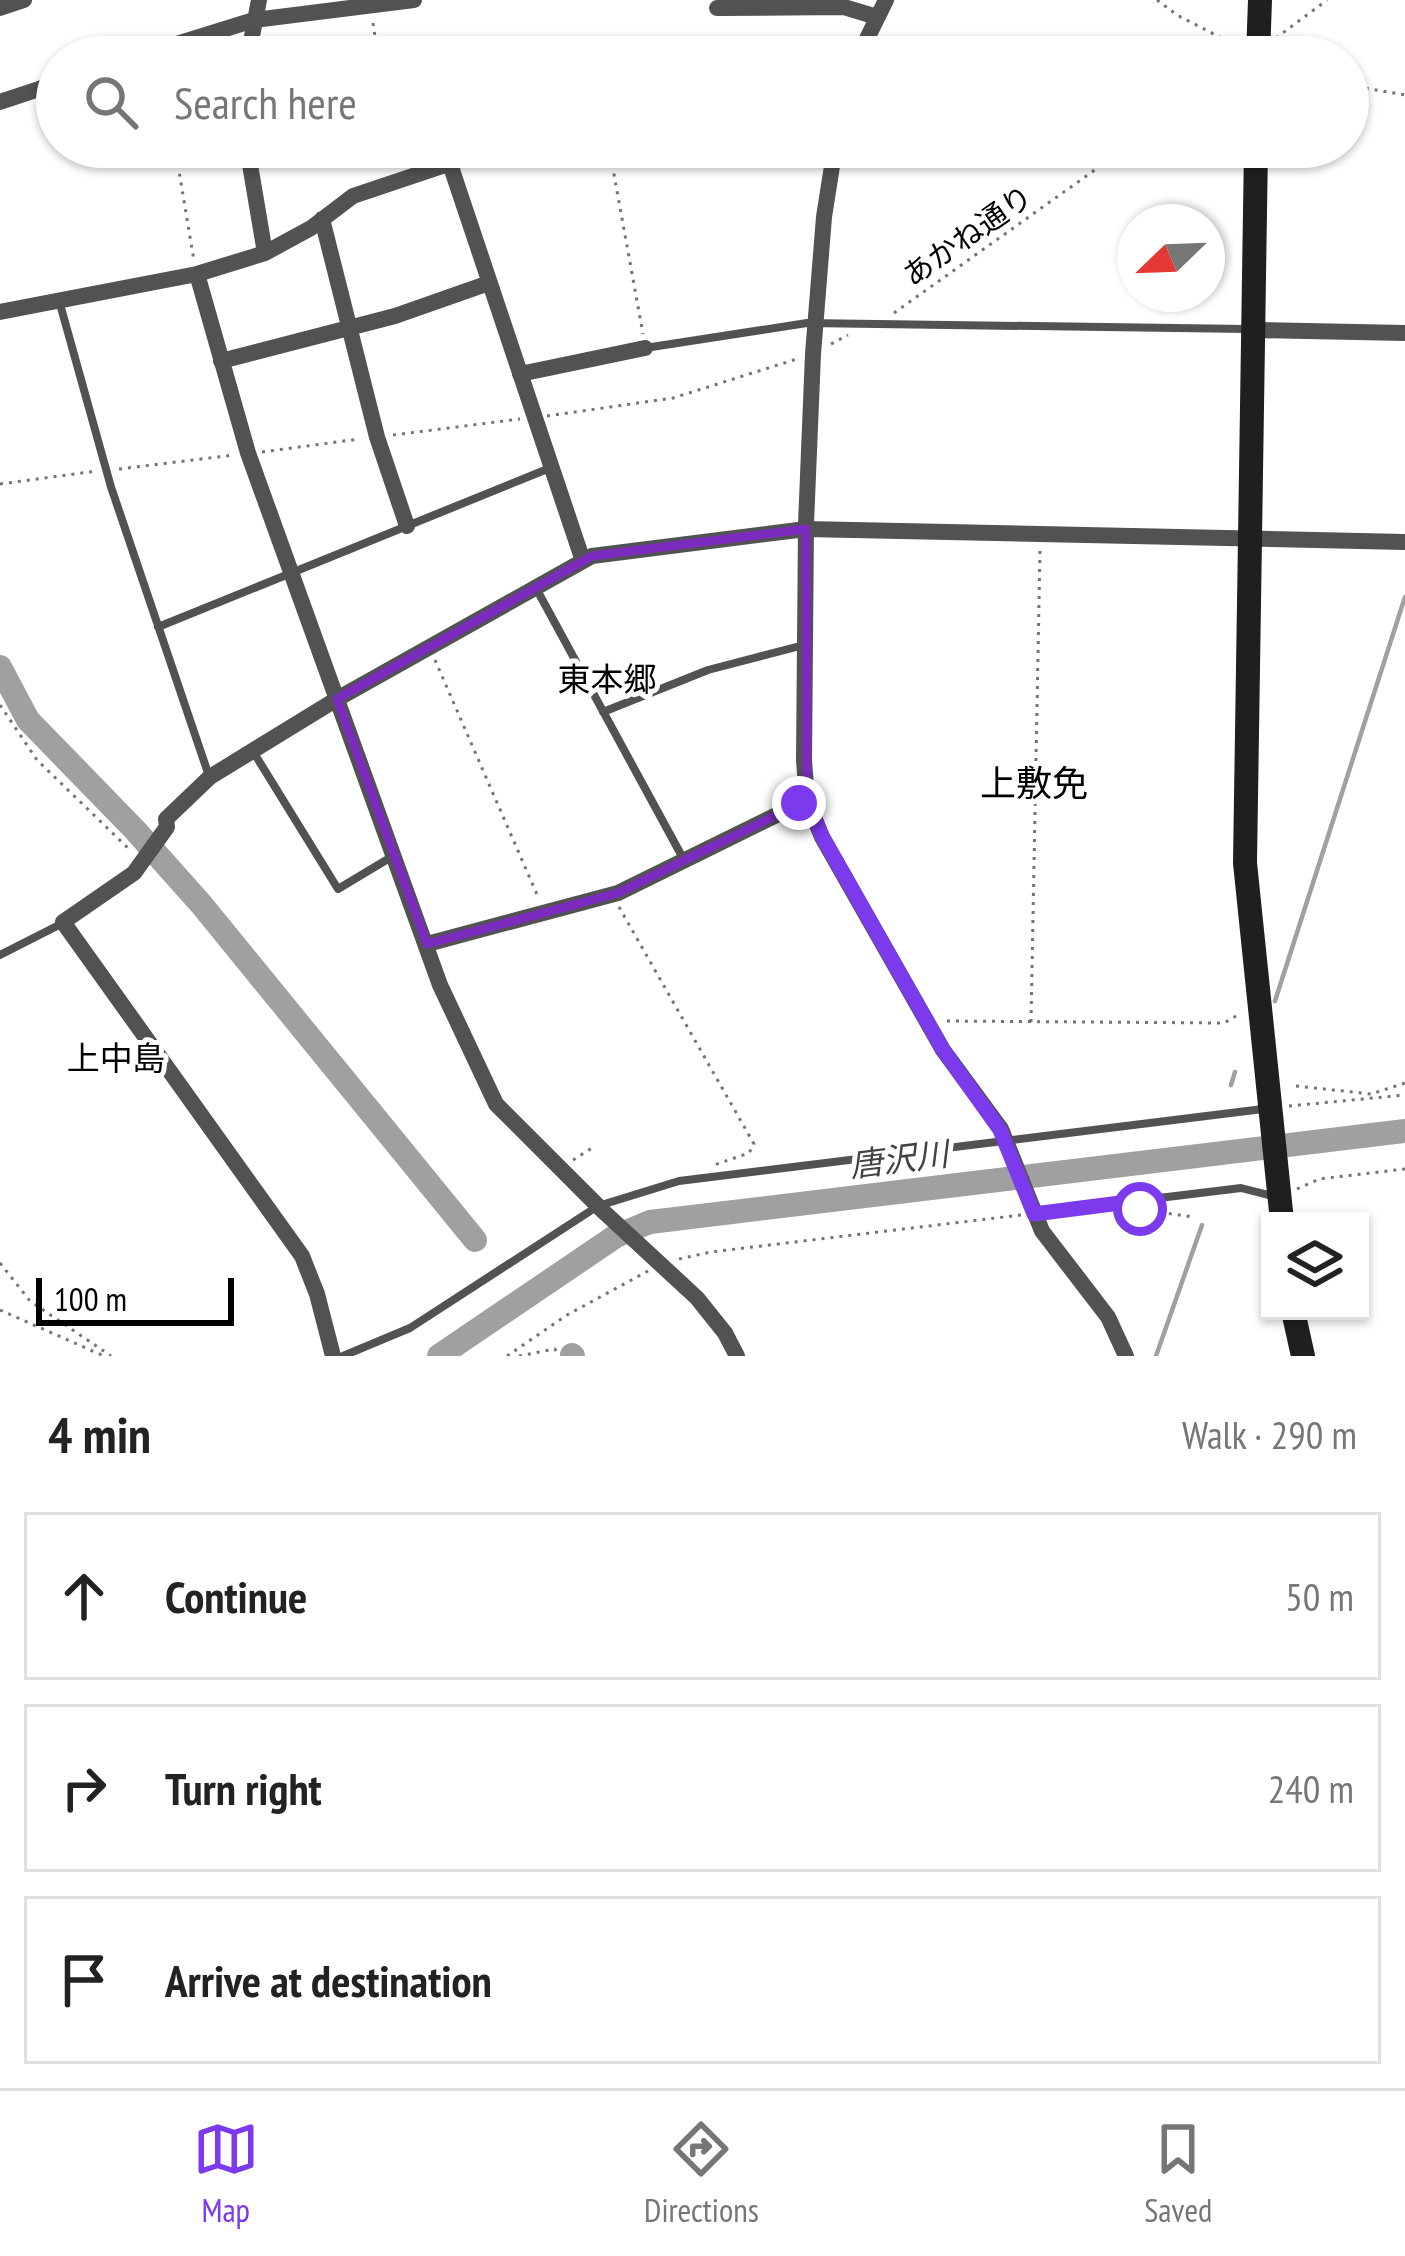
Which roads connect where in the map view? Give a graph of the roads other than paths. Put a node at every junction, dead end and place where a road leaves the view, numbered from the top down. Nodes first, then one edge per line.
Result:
1 (24, 0) edge
2 (259, 0) edge
3 (414, 0) edge
4 (1260, 0) edge
5 (714, 4) edge
6 (747, 4) edge
7 (0, 8) edge
8 (881, 8) edge
9 (254, 20) junction
10 (203, 36) edge
11 (251, 36) edge
12 (868, 36) edge
13 (1261, 36) edge
14 (36, 90) edge
15 (0, 102) edge
16 (251, 168) edge
17 (428, 168) edge
18 (451, 168) edge
19 (831, 168) edge
20 (1256, 168) edge
21 (322, 219) junction
22 (265, 254) junction
23 (197, 274) junction
24 (490, 283) junction
25 (59, 301) junction
26 (0, 312) edge
27 (815, 323) junction
28 (350, 329) junction
29 (1253, 330) junction
30 (1405, 333) edge
31 (645, 348) joint
32 (221, 361) junction
33 (520, 374) junction
34 (551, 468) junction
35 (407, 526) junction
36 (806, 529) junction
37 (1248, 537) junction
38 (1405, 542) edge
39 (584, 561) junction
40 (293, 573) junction
41 (536, 588) junction
42 (158, 627) junction
43 (804, 645) junction
44 (338, 698) junction
45 (604, 712) junction
46 (253, 751) junction
47 (210, 777) junction
48 (807, 800) junction
49 (393, 856) junction
50 (684, 860) junction
51 (63, 922) junction
52 (427, 944) junction
53 (0, 955) edge
54 (1270, 1110) junction
55 (1008, 1145) junction
56 (1280, 1203) edge
57 (601, 1209) junction
58 (1034, 1211) junction
59 (1295, 1320) edge
60 (333, 1356) edge
61 (343, 1356) edge
62 (736, 1356) edge
63 (1126, 1356) edge
64 (1303, 1356) edge

1 - 7 street
2 - 9 street
3 - 9 street
4 - 13 street
5 - 6 street
6 - 8 street
8 - 12 street
9 - 10 street
9 - 11 street
14 - 15 street
16 - 22 street
17 - 21 street
18 - 24 street
19 - 27 street
20 - 29 street
21 - 22 street
21 - 28 street
22 - 23 street
23 - 25 street
23 - 32 street
24 - 28 street
24 - 33 street
25 - 26 street
25 - 42 lane
27 - 29 lane
27 - 31 lane
27 - 36 street
28 - 32 street
28 - 35 street
29 - 30 street
29 - 37 street
31 - 33 street
32 - 40 street
33 - 34 street
34 - 35 lane
34 - 39 street
35 - 40 lane
36 - 37 street
36 - 39 street
36 - 43 street
37 - 38 street
37 - 54 street
39 - 41 street
40 - 42 lane
40 - 44 street
41 - 44 street
41 - 45 lane
42 - 47 lane
43 - 45 lane
43 - 48 street
44 - 46 street
44 - 49 street
45 - 50 lane
46 - 47 street
46 - 49 lane
47 - 51 street
48 - 50 street
48 - 55 street
49 - 52 street
50 - 52 street
51 - 53 lane
51 - 60 street
52 - 57 street
54 - 55 lane
54 - 56 street
55 - 57 lane
55 - 58 street
56 - 58 lane
57 - 61 lane
57 - 62 street
58 - 63 street
59 - 64 street

